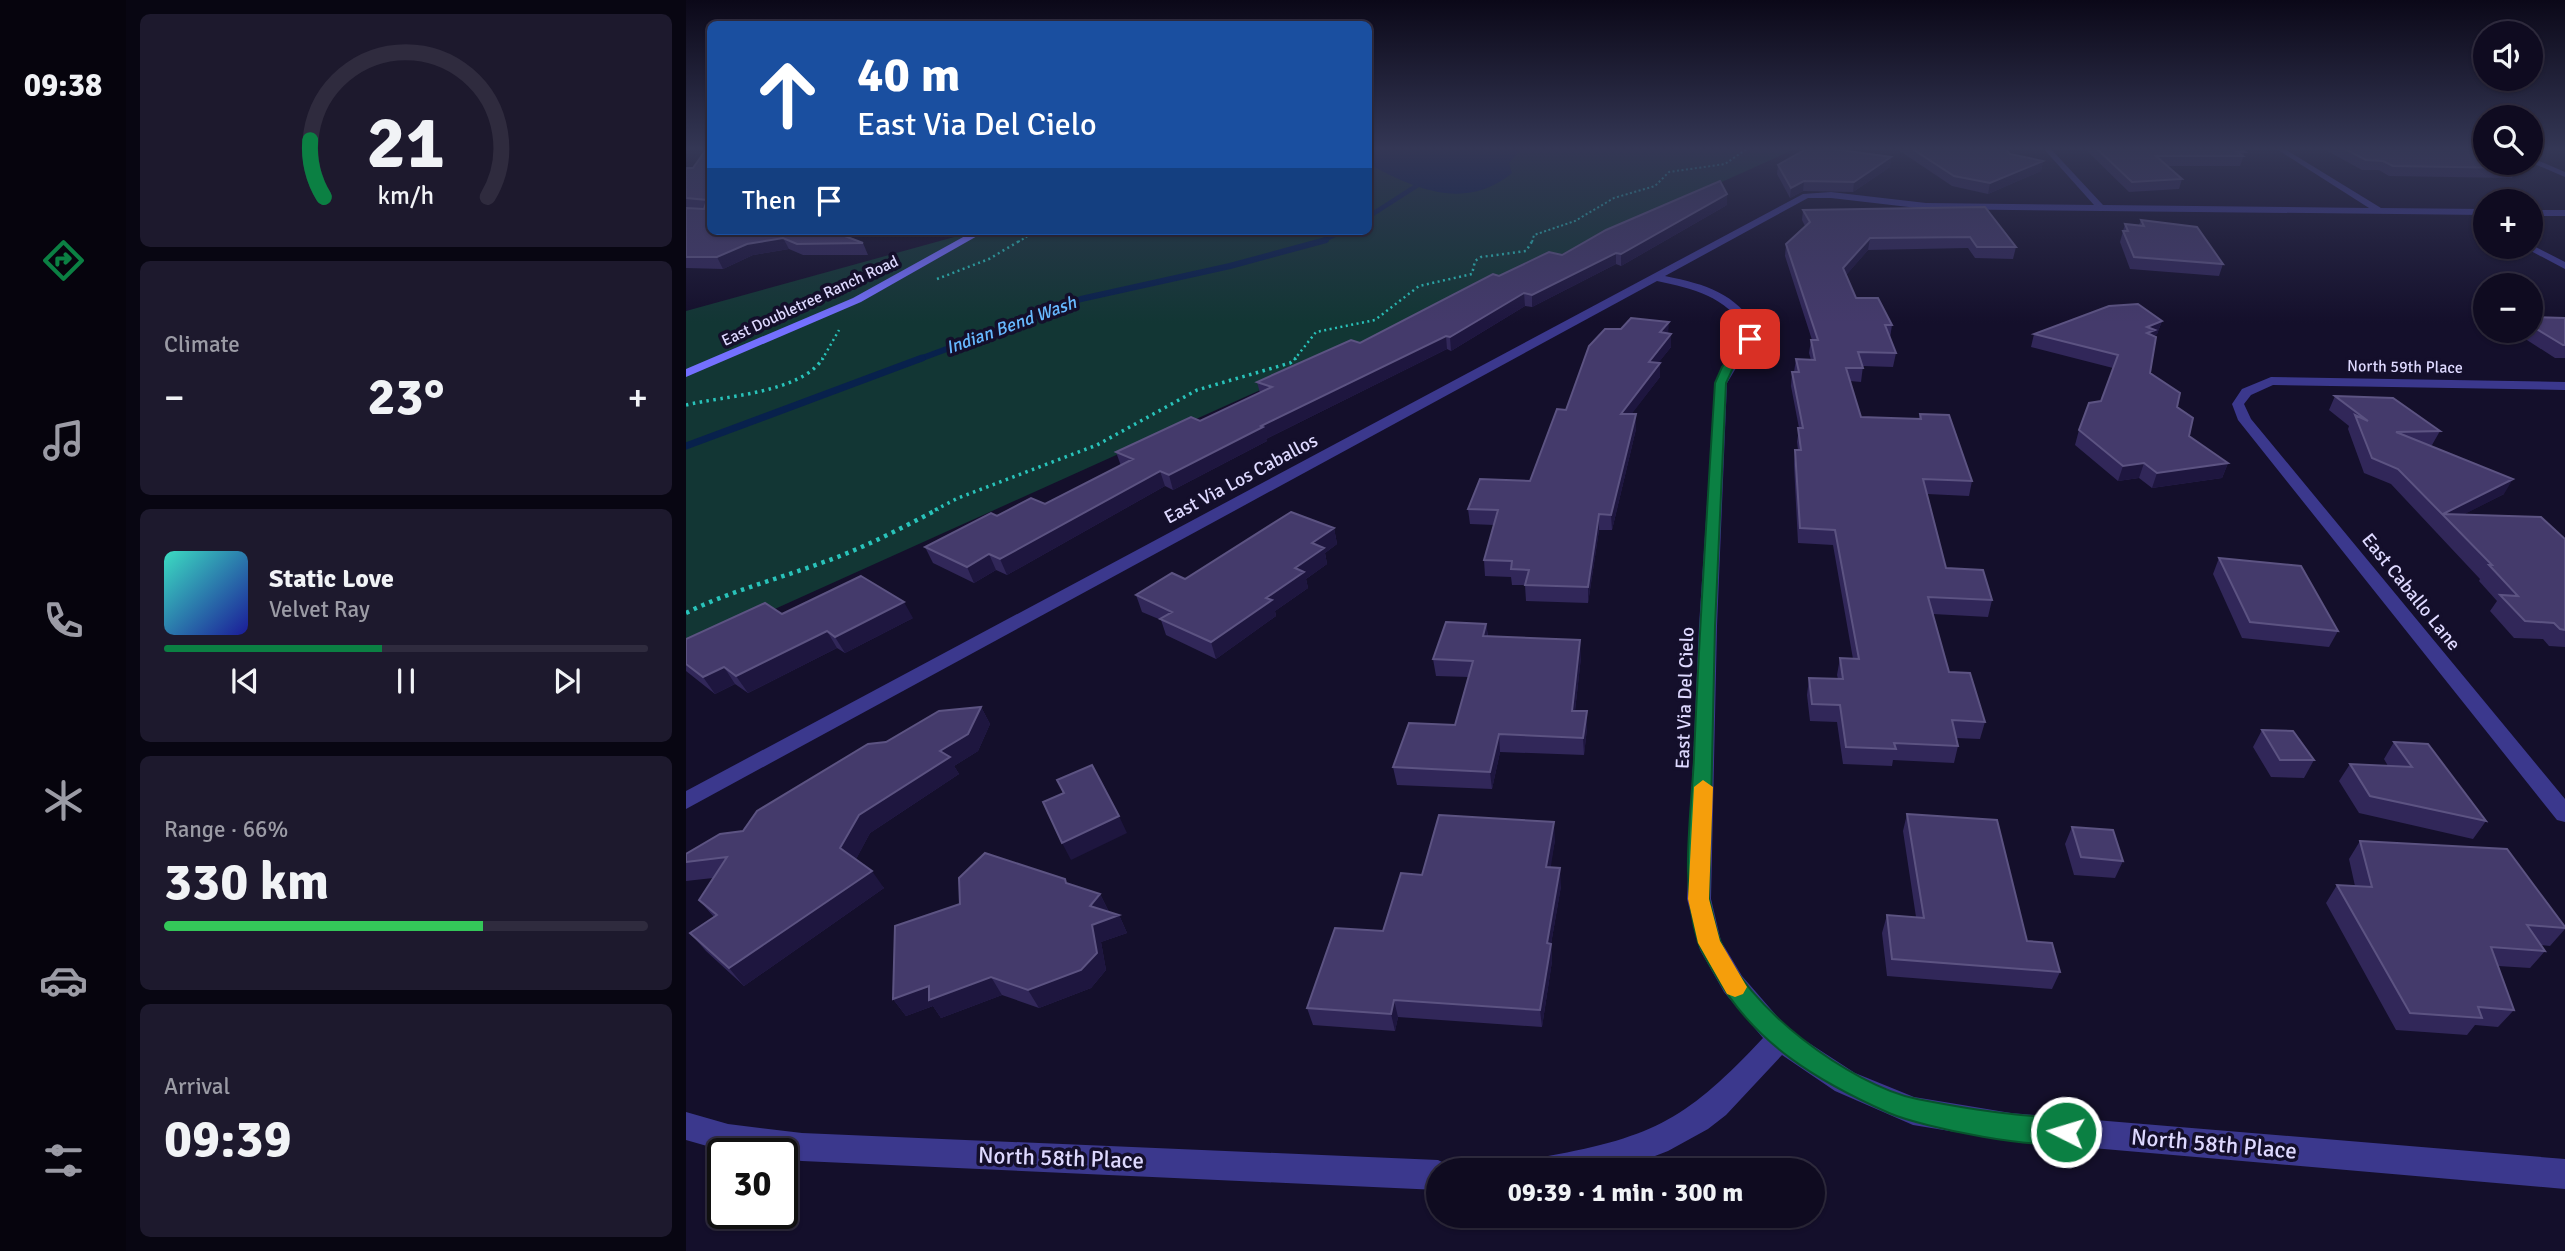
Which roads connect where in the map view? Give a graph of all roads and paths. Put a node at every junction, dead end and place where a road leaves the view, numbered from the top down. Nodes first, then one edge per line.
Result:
1 (1600, 206) edge
2 (1792, 206) edge
3 (1995, 206) edge
4 (2372, 206) edge
5 (2101, 208) joint
6 (2379, 211) junction
7 (2470, 212) joint
8 (2543, 213) edge
9 (2565, 213) edge
10 (2473, 214) edge
11 (954, 235) edge
12 (974, 235) edge
13 (1029, 235) edge
14 (2543, 254) edge
15 (2565, 266) edge
16 (1658, 278) junction
17 (934, 280) dead end
18 (840, 329) dead end
19 (686, 362) edge
20 (686, 373) edge
21 (2565, 386) edge
22 (2246, 392) joint
23 (686, 405) edge
24 (686, 613) edge
25 (686, 801) edge
26 (2565, 814) edge
27 (1780, 1039) junction
28 (686, 1126) edge
29 (1611, 1158) edge
30 (1426, 1174) edge
31 (2565, 1174) edge

1 - 24 path
2 - 16 street, East Via Los Caballos
3 - 5 street, East Via Los Caballos
4 - 6 street
5 - 6 street
6 - 7 street
7 - 10 street
8 - 9 street
11 - 19 main road, East Doubletree Ranch Road
12 - 20 main road, East Doubletree Ranch Road
13 - 17 path
14 - 15 street
16 - 25 street, East Via Los Caballos
16 - 27 street, East Via Del Cielo
18 - 23 path
21 - 22 street, North 59th Place
22 - 26 street, East Caballo Lane
27 - 29 street
27 - 31 street, North 58th Place
28 - 30 street, North 58th Place

